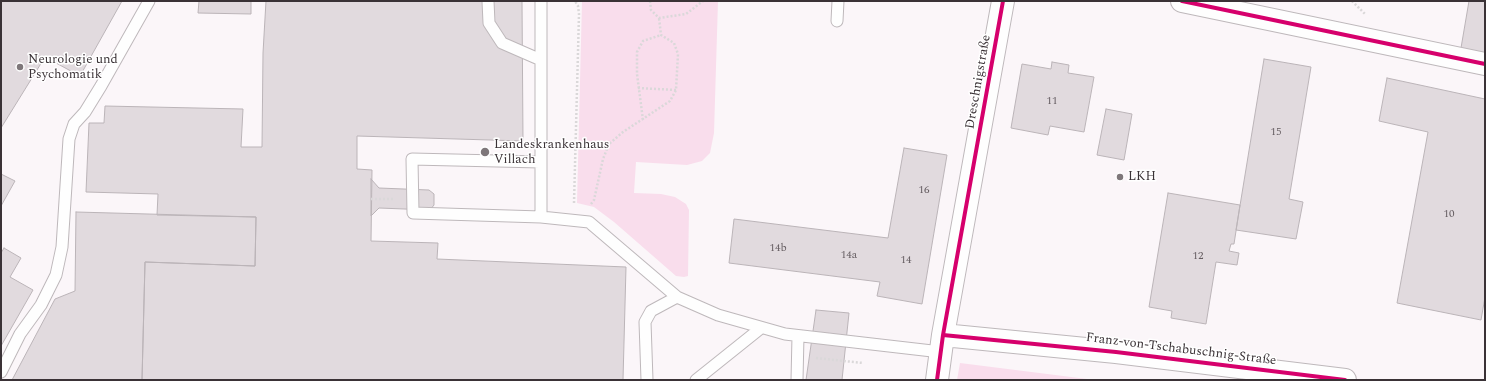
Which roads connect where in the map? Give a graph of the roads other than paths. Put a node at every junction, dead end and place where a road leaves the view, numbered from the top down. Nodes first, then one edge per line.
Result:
1 (149, 1) edge
2 (488, 1) edge
3 (541, 1) edge
4 (838, 1) edge
5 (1003, 1) edge
6 (1182, 1) edge
7 (837, 21) dead end
8 (541, 60) junction
9 (1485, 64) edge
10 (540, 162) junction
11 (541, 217) junction
12 (677, 297) junction
13 (761, 328) junction
14 (798, 336) junction
15 (942, 343) junction
16 (1, 372) edge
17 (647, 380) edge
18 (696, 380) edge
19 (797, 380) edge
20 (937, 380) edge
21 (1345, 380) edge

1 - 16 lane
2 - 8 lane
3 - 8 lane
4 - 7 lane
5 - 15 street, Dreschnigstraße
6 - 9 street
8 - 10 lane
10 - 11 lane
10 - 11 lane
11 - 12 lane
12 - 13 lane
12 - 17 lane
13 - 14 lane
13 - 18 lane
14 - 15 lane
14 - 19 lane
15 - 20 street, Dreschnigstraße
15 - 21 street, Franz-von-Tschabuschnig-Straße

